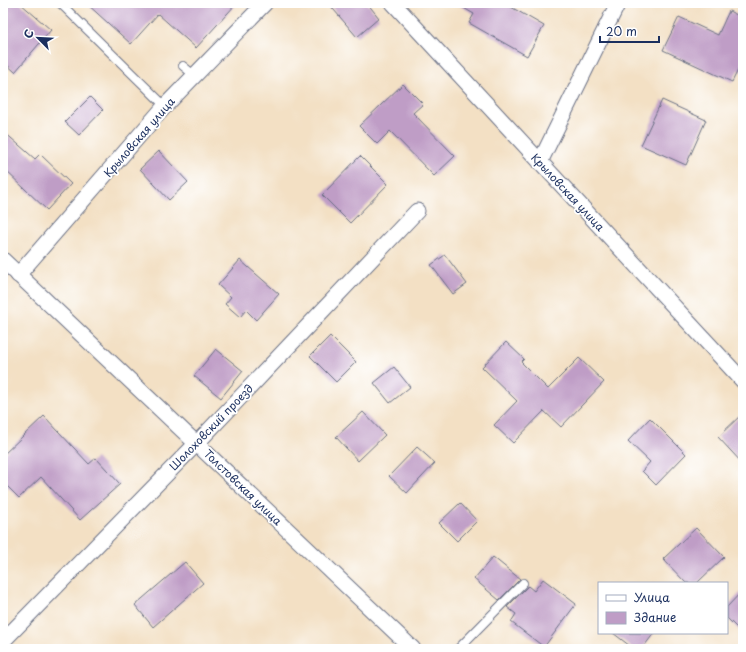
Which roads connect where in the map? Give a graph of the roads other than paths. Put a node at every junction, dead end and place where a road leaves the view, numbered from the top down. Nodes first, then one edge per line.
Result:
1 (60, 3) edge
2 (265, 3) edge
3 (393, 3) edge
4 (618, 3) edge
5 (165, 106) junction
6 (540, 162) junction
7 (417, 211) dead end
8 (3, 260) edge
9 (18, 275) junction
10 (743, 381) edge
11 (197, 443) junction
12 (523, 583) dead end
13 (3, 641) edge
14 (414, 649) edge
15 (458, 649) edge

1 - 5 lane
2 - 5 street, Крыловская улица
3 - 6 street, Крыловская улица
4 - 6 street
5 - 9 street, Крыловская улица
6 - 10 street, Крыловская улица
7 - 11 street, Шолоховский проезд
8 - 9 street, Толстовская улица
9 - 11 street, Толстовская улица
11 - 13 street, Шолоховский проезд
11 - 14 street, Толстовская улица
12 - 15 lane

